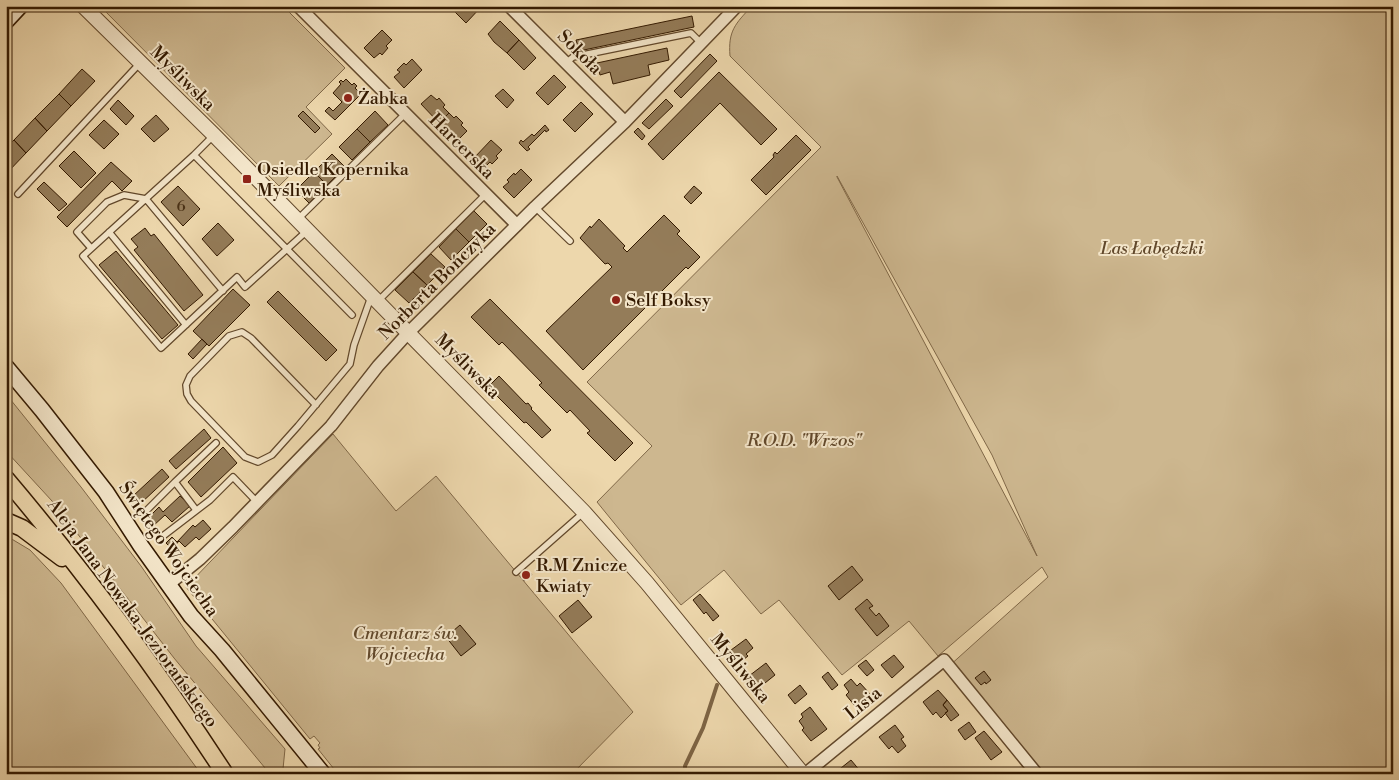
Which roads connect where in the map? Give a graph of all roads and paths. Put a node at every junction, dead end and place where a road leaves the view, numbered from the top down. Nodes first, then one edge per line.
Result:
1 (20, 6) edge
2 (83, 6) edge
3 (298, 6) edge
4 (509, 6) edge
5 (737, 6) edge
6 (6, 21) edge
7 (701, 43) junction
8 (141, 62) junction
9 (566, 62) junction
10 (405, 114) junction
11 (625, 122) junction
12 (214, 135) junction
13 (194, 155) junction
14 (18, 194) dead end
15 (486, 194) junction
16 (146, 199) junction
17 (535, 207) junction
18 (297, 219) junction
19 (517, 225) junction
20 (308, 230) junction
21 (109, 232) junction
22 (570, 241) dead end
23 (91, 248) junction
24 (288, 250) junction
25 (223, 290) junction
26 (375, 298) junction
27 (352, 315) dead end
28 (186, 325) junction
29 (408, 333) junction
30 (6, 367) edge
31 (316, 405) junction
32 (216, 443) dead end
33 (6, 479) edge
34 (175, 482) junction
35 (257, 502) junction
36 (196, 510) junction
37 (146, 511) dead end
38 (584, 512) junction
39 (6, 522) edge
40 (163, 536) dead end
41 (516, 572) dead end
42 (81, 573) junction
43 (168, 585) junction
44 (224, 774) edge
45 (322, 774) edge
46 (804, 774) edge
47 (1037, 774) edge

1 - 6 main road
2 - 8 street, Myśliwska
3 - 10 street, Harcerska
4 - 9 street, Sokoła
5 - 7 street, Norberta Bończyka
7 - 9 lane
7 - 11 street, Norberta Bończyka
8 - 12 street, Myśliwska
8 - 14 lane
9 - 11 street, Sokoła
10 - 15 street, Harcerska
10 - 18 lane
11 - 17 street, Norberta Bończyka
12 - 13 lane
12 - 18 street, Myśliwska
13 - 16 lane
13 - 24 lane
15 - 19 street, Harcerska
15 - 26 lane
16 - 21 lane
16 - 23 lane
16 - 25 lane
17 - 19 street, Norberta Bończyka
17 - 22 lane
18 - 20 street, Myśliwska
19 - 29 street, Norberta Bończyka
20 - 24 lane
20 - 26 street, Myśliwska
21 - 23 lane
21 - 28 lane
23 - 28 lane
24 - 25 lane
24 - 27 lane
25 - 28 lane
26 - 29 street, Myśliwska
26 - 31 lane
29 - 35 street, Norberta Bończyka
29 - 38 street, Myśliwska
30 - 43 main road, Świętego Wojciecha
31 - 31 lane
32 - 34 lane
33 - 42 main road, Aleja Jana Nowaka-Jeziorańskiego
34 - 36 lane
34 - 37 lane
35 - 36 lane
35 - 43 street, Norberta Bończyka
36 - 40 lane
38 - 41 lane
38 - 46 street, Myśliwska
39 - 42 main road
42 - 44 main road, Aleja Jana Nowaka-Jeziorańskiego
43 - 45 main road, Świętego Wojciecha
46 - 47 street, Lisia

